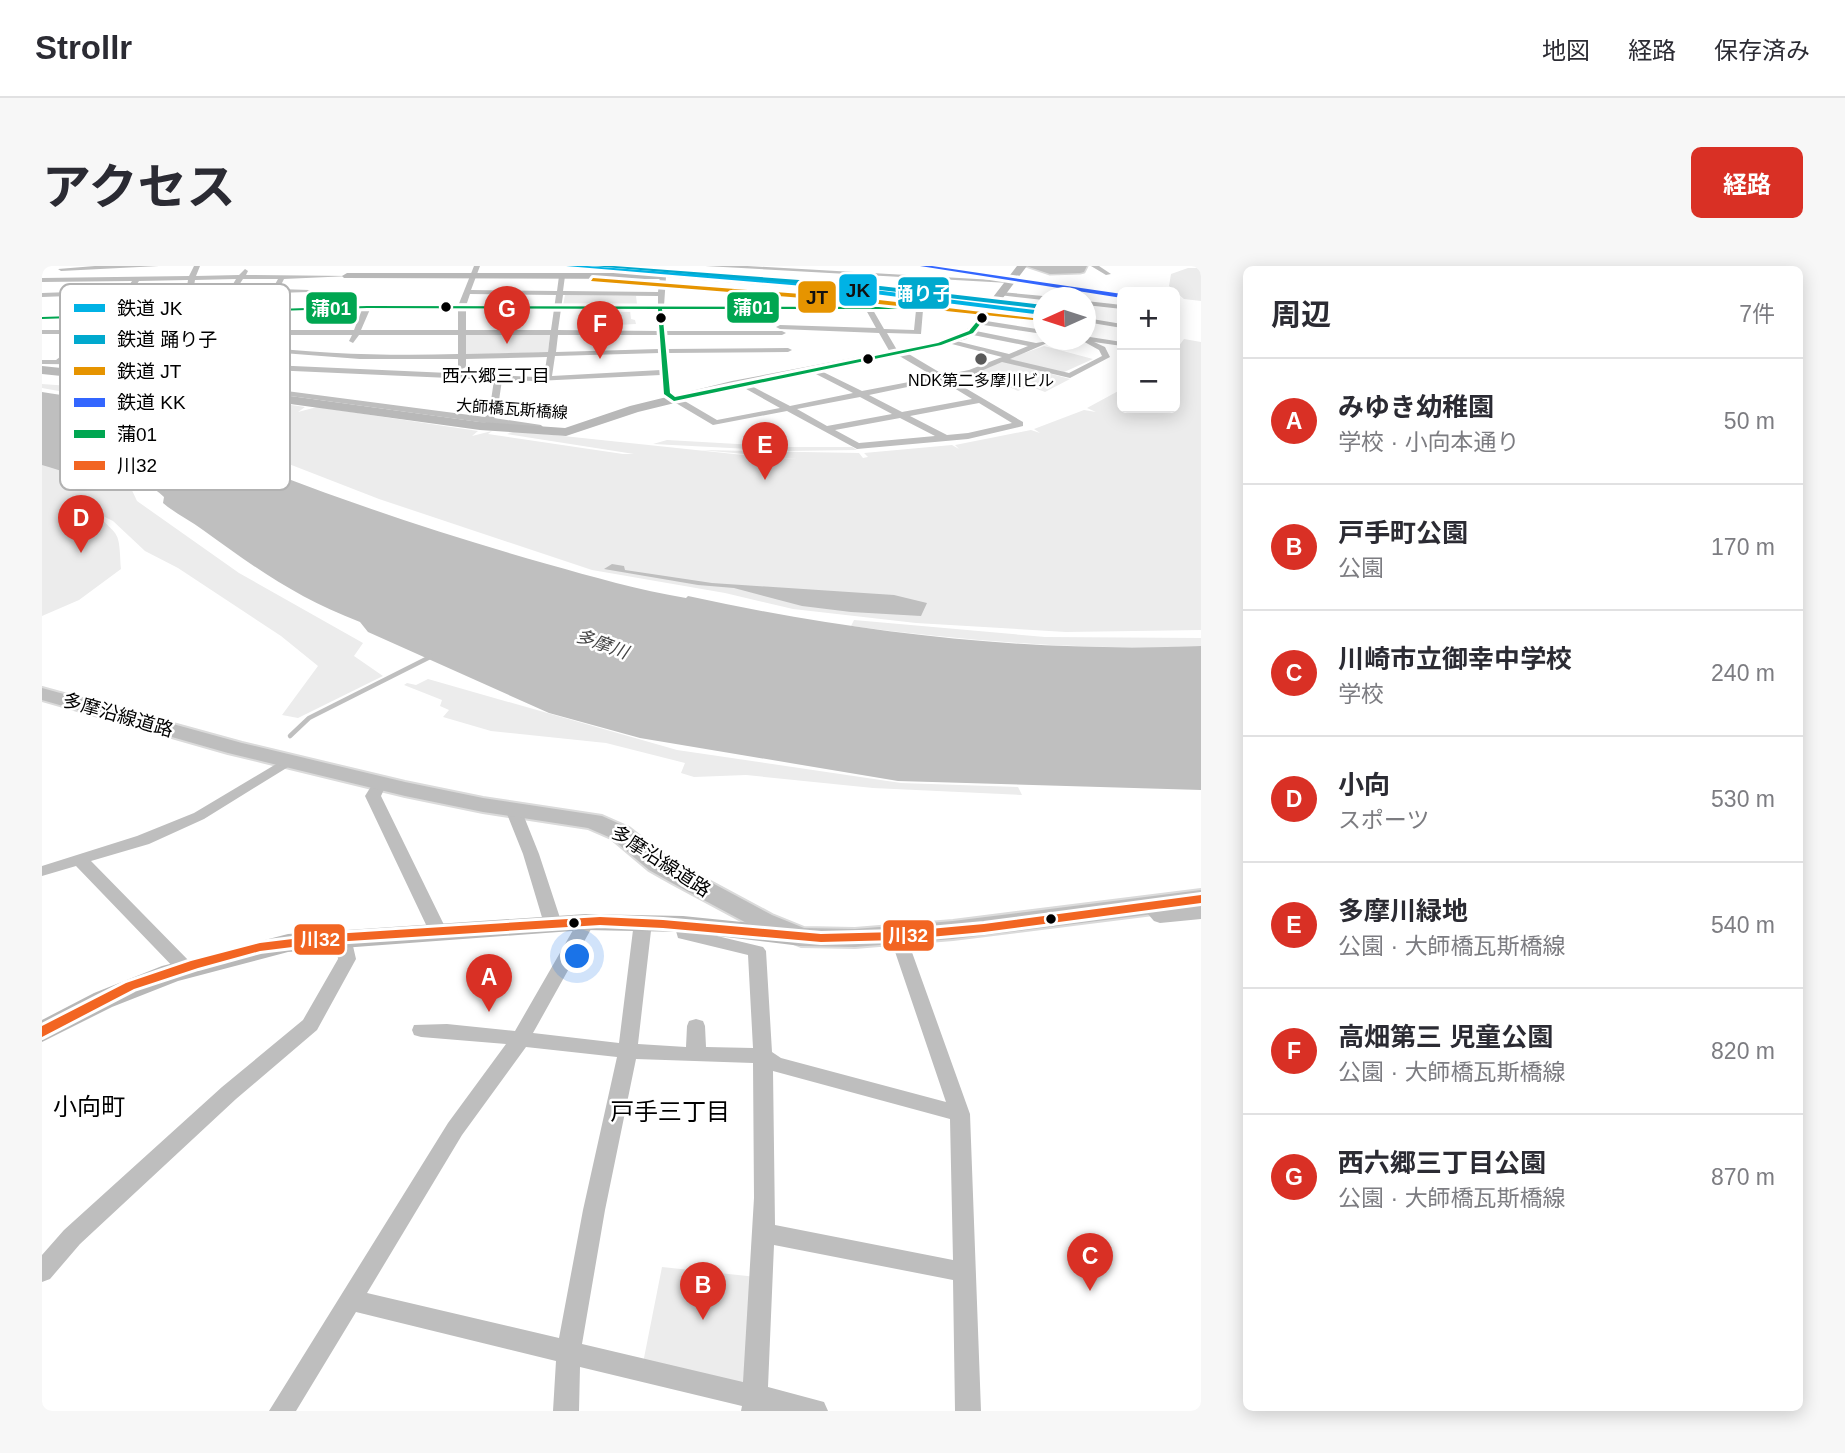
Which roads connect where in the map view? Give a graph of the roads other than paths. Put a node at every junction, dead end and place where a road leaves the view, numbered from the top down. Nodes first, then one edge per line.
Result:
1 (197, 266) edge
2 (248, 266) edge
3 (341, 266) edge
4 (382, 266) edge
5 (708, 266) edge
6 (1022, 266) edge
7 (1032, 266) edge
8 (1081, 266) edge
9 (1094, 266) edge
10 (63, 267) edge
11 (107, 267) edge
12 (156, 267) edge
13 (767, 267) edge
14 (308, 268) dead end
15 (834, 268) edge
16 (663, 270) edge
17 (475, 271) edge
18 (1108, 274) dead end
19 (287, 276) junction
20 (347, 276) junction
21 (378, 276) junction
22 (562, 276) junction
23 (604, 276) junction
24 (762, 276) dead end
25 (219, 277) junction
26 (239, 277) junction
27 (261, 277) junction
28 (193, 278) junction
29 (711, 278) junction
30 (96, 279) junction
31 (137, 279) junction
32 (42, 280) edge
33 (1010, 281) junction
34 (134, 284) edge
35 (192, 284) edge
36 (215, 284) edge
37 (235, 284) edge
38 (257, 284) edge
39 (280, 284) edge
40 (818, 287) junction
41 (713, 288) dead end
42 (831, 288) junction
43 (290, 291) edge
44 (336, 291) junction
45 (468, 292) junction
46 (60, 294) edge
47 (560, 294) junction
48 (603, 294) junction
49 (661, 294) junction
50 (1001, 294) junction
51 (42, 295) edge
52 (715, 297) dead end
53 (1033, 298) edge
54 (1096, 304) edge
55 (1117, 306) edge
56 (366, 307) junction
57 (462, 307) junction
58 (558, 307) junction
59 (719, 308) junction
60 (773, 308) junction
61 (828, 308) junction
62 (867, 308) junction
63 (920, 308) junction
64 (994, 308) junction
65 (325, 309) junction
66 (290, 310) edge
67 (1033, 313) edge
68 (663, 314) junction
69 (60, 317) edge
70 (42, 318) edge
71 (723, 318) dead end
72 (737, 318) dead end
73 (777, 318) junction
74 (815, 318) junction
75 (827, 318) dead end
76 (861, 318) dead end
77 (873, 318) junction
78 (980, 322) junction
79 (1096, 322) edge
80 (1117, 325) edge
81 (817, 329) junction
82 (781, 330) junction
83 (1033, 330) edge
84 (880, 331) junction
85 (42, 332) edge
86 (60, 332) edge
87 (971, 332) junction
88 (290, 333) edge
89 (356, 333) junction
90 (462, 333) junction
91 (554, 333) junction
92 (662, 333) junction
93 (1096, 340) edge
94 (951, 341) junction
95 (1117, 343) edge
96 (1033, 345) edge
97 (1096, 345) edge
98 (1033, 348) edge
99 (663, 350) junction
100 (897, 352) junction
101 (290, 354) edge
102 (293, 354) junction
103 (551, 354) junction
104 (290, 356) edge
105 (348, 356) junction
106 (462, 357) junction
107 (1007, 358) junction
108 (42, 362) edge
109 (799, 363) junction
110 (51, 366) edge
111 (290, 369) edge
112 (664, 372) junction
113 (342, 373) junction
114 (460, 376) junction
115 (498, 378) junction
116 (548, 378) junction
117 (942, 378) junction
118 (742, 383) junction
119 (290, 388) edge
120 (329, 390) junction
121 (862, 394) junction
122 (674, 399) junction
123 (290, 400) edge
124 (981, 400) junction
125 (789, 409) junction
126 (901, 415) junction
127 (487, 421) junction
128 (826, 429) junction
129 (575, 430) junction
130 (945, 438) junction
131 (42, 694) edge
132 (288, 761) junction
133 (380, 783) junction
134 (513, 809) junction
135 (81, 861) junction
136 (42, 871) edge
137 (708, 892) junction
138 (1201, 899) edge
139 (1148, 905) junction
140 (1201, 913) edge
141 (586, 922) junction
142 (643, 922) junction
143 (553, 924) junction
144 (687, 925) junction
145 (438, 931) junction
146 (898, 934) junction
147 (344, 937) junction
148 (801, 937) junction
149 (185, 968) junction
150 (696, 1026) dead end
151 (421, 1030) dead end
152 (42, 1032) edge
153 (520, 1040) junction
154 (628, 1051) junction
155 (696, 1055) junction
156 (763, 1056) junction
157 (960, 1114) junction
158 (763, 1233) junction
159 (42, 1272) edge
160 (963, 1272) junction
161 (350, 1300) junction
162 (568, 1353) junction
163 (755, 1404) edge
164 (282, 1411) edge
165 (566, 1411) edge
166 (815, 1411) edge
167 (968, 1411) edge

1 - 28 street
2 - 26 street
3 - 20 street
4 - 21 street
5 - 13 street
6 - 33 street, 大師橋瓦斯橋線
7 - 8 highway
9 - 18 street
10 - 11 street
10 - 32 street
11 - 12 street
11 - 30 street
13 - 15 street
13 - 24 street
14 - 19 street
15 - 33 street
15 - 42 street
16 - 23 street
16 - 29 street
16 - 49 street
17 - 21 street
17 - 22 street
17 - 45 street
19 - 20 street
19 - 27 street
19 - 39 street
20 - 21 street
20 - 44 street
22 - 23 street
22 - 47 street
23 - 48 street
25 - 26 street
25 - 28 street
25 - 36 street
26 - 27 street
26 - 37 street
27 - 38 street
28 - 31 street
28 - 35 street
29 - 40 street
29 - 41 street
30 - 31 street
30 - 32 street
31 - 34 street
33 - 50 street, 大師橋瓦斯橋線
40 - 42 street
40 - 61 street
42 - 62 street
43 - 44 street
44 - 65 street
45 - 47 street
45 - 57 street
46 - 51 street
47 - 48 street
47 - 58 street
48 - 49 street
49 - 68 street
50 - 53 street
50 - 64 street, 大師橋瓦斯橋線
52 - 59 street
54 - 55 street
56 - 57 street
56 - 65 street
56 - 89 street
57 - 58 street
57 - 90 street
58 - 68 street
58 - 91 street
59 - 60 street
59 - 68 street
59 - 71 street
60 - 61 street
60 - 73 street
61 - 62 street
62 - 63 street
62 - 77 street
63 - 64 street
63 - 84 street
64 - 67 street
64 - 78 street, 大師橋瓦斯橋線
65 - 66 street
68 - 92 street
69 - 70 street
72 - 73 street
73 - 74 street
73 - 82 street
74 - 75 street
74 - 81 street
76 - 77 street
77 - 84 street
78 - 83 street
78 - 87 street, 大師橋瓦斯橋線
79 - 80 street
81 - 82 street
81 - 84 street
82 - 92 street
82 - 109 street
84 - 100 street
85 - 86 street
87 - 94 street, 大師橋瓦斯橋線
87 - 96 street
88 - 89 street
89 - 90 street
89 - 105 street
90 - 91 street
90 - 106 street
91 - 92 street
91 - 103 street
92 - 99 street
93 - 95 street
94 - 100 street, 大師橋瓦斯橋線
94 - 107 street
97 - 107 street
98 - 107 street
99 - 103 street
99 - 109 street
99 - 112 street
100 - 109 street, 大師橋瓦斯橋線
100 - 117 street
101 - 102 street
102 - 104 street
102 - 105 street
103 - 106 street
103 - 116 street
105 - 106 street
105 - 113 street
106 - 114 street
107 - 117 street
108 - 110 street
109 - 118 street, 大師橋瓦斯橋線
109 - 121 street
111 - 113 street
112 - 116 street
112 - 122 street
113 - 114 street
113 - 120 street
114 - 115 street
115 - 116 street
115 - 127 street
117 - 121 street
117 - 124 street
118 - 122 street, 大師橋瓦斯橋線
118 - 125 street
119 - 120 street
120 - 127 street
121 - 125 street
121 - 126 street
122 - 125 street
122 - 129 street, 大師橋瓦斯橋線
123 - 129 street, 大師橋瓦斯橋線
124 - 126 street
124 - 130 street
125 - 128 street
126 - 128 street
126 - 130 street
127 - 129 street
128 - 130 street
131 - 132 main road, 多摩沿線道路
132 - 133 main road, 多摩沿線道路
132 - 135 street
133 - 134 main road, 多摩沿線道路
133 - 145 street
134 - 137 main road, 多摩沿線道路
134 - 143 street
135 - 136 street
135 - 149 street
137 - 144 street
137 - 148 main road, 多摩沿線道路
138 - 139 main road, 多摩沿線道路
139 - 140 street
139 - 146 main road, 多摩沿線道路
141 - 142 street
141 - 143 street
141 - 153 street
142 - 144 street
142 - 154 street
143 - 145 street
144 - 148 street
144 - 156 street
145 - 147 street
146 - 148 main road, 多摩沿線道路
146 - 157 street
147 - 149 street
147 - 159 street
149 - 152 street
150 - 155 street
151 - 153 street
153 - 154 street
153 - 161 street
154 - 155 street
154 - 162 street
155 - 156 street
156 - 157 street
156 - 158 street
157 - 160 street
158 - 160 street
158 - 163 street
160 - 167 street
161 - 162 street
161 - 164 street
162 - 163 street
162 - 165 street
163 - 166 street

